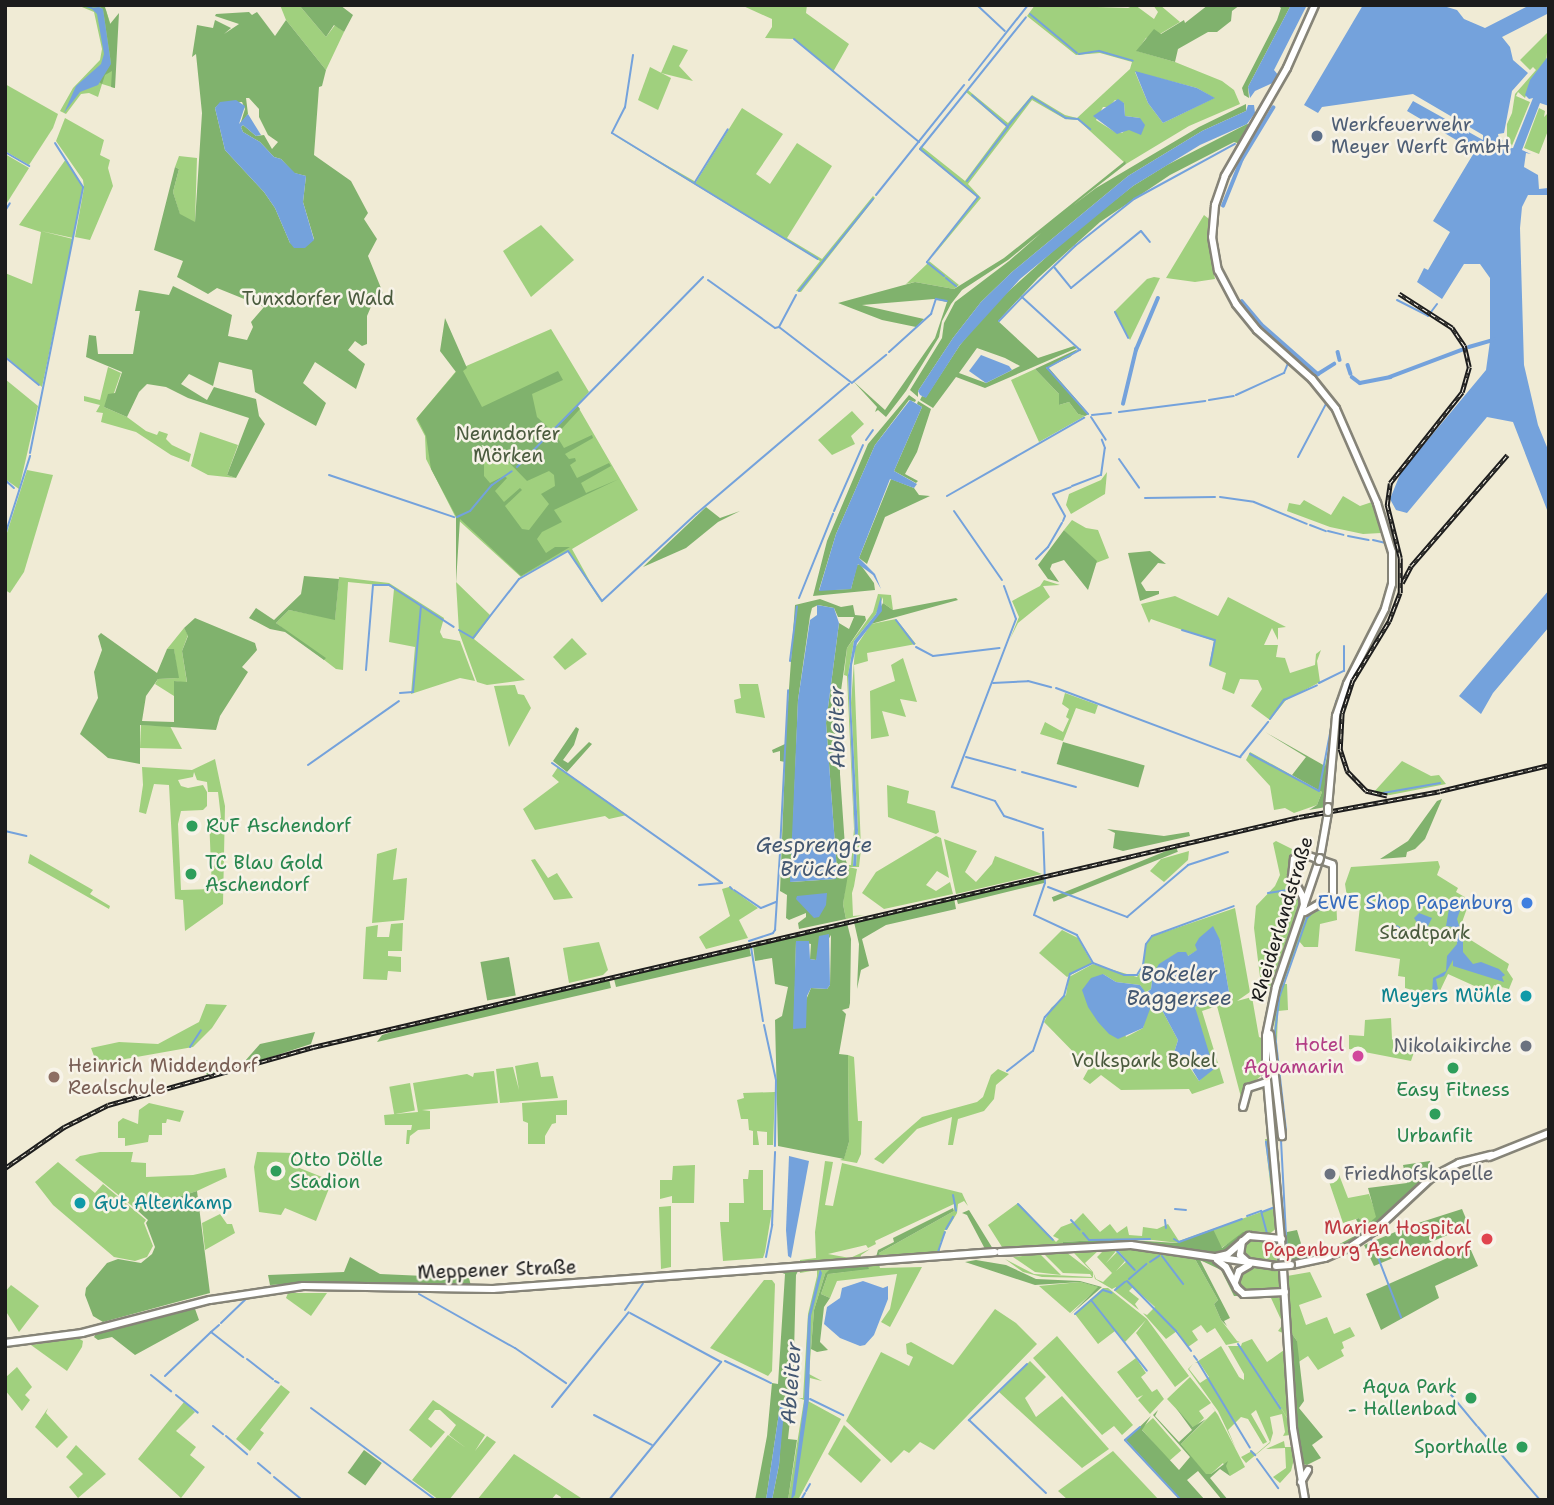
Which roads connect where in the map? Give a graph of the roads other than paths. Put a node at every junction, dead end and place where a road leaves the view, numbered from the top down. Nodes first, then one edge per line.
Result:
1 (1315, 5) edge
2 (1328, 863) junction
3 (1316, 871) junction
4 (1294, 881) junction
5 (1314, 881) junction
6 (1327, 900) junction
7 (1301, 916) junction
8 (1270, 1014) junction
9 (1261, 1082) junction
10 (1243, 1107) dead end
11 (1269, 1110) junction
12 (1549, 1133) edge
13 (1282, 1136) dead end
14 (1281, 1223) junction
15 (1269, 1237) junction
16 (1282, 1238) junction
17 (1243, 1239) junction
18 (1214, 1258) junction
19 (1251, 1265) junction
20 (1281, 1266) junction
21 (1284, 1279) junction
22 (1236, 1285) junction
23 (1280, 1294) junction
24 (5, 1343) edge
25 (1297, 1462) junction
26 (1308, 1470) dead end
27 (1292, 1472) dead end
28 (1301, 1482) junction
29 (1305, 1500) edge

1 - 2 main road, Rheiderlandstraße
2 - 3 main road, Rheiderlandstraße
2 - 4 main road
2 - 6 main road
3 - 4 main road
3 - 5 main road, Rheiderlandstraße
4 - 7 main road
5 - 6 main road
5 - 7 main road, Rheiderlandstraße
6 - 7 main road
7 - 8 main road, Rheiderlandstraße
8 - 9 main road, Rheiderlandstraße
8 - 13 main road
9 - 10 main road
9 - 11 main road, Rheiderlandstraße
9 - 11 main road
11 - 14 main road, Rheiderlandstraße
12 - 20 main road, Meppener Straße, bridge
14 - 15 main road
14 - 16 main road, Rheiderlandstraße
15 - 16 main road
15 - 17 main road
16 - 20 main road, Rheiderlandstraße
17 - 18 main road
17 - 19 main road
18 - 19 main road, Meppener Straße
18 - 22 main road
18 - 24 main road, Meppener Straße
19 - 20 main road, Meppener Straße
19 - 22 main road
20 - 21 main road, Rheiderlandstraße
21 - 23 main road, Rheiderlandstraße
21 - 23 main road
22 - 23 main road
23 - 25 main road
25 - 27 main road
25 - 28 main road
26 - 28 main road
28 - 29 main road

